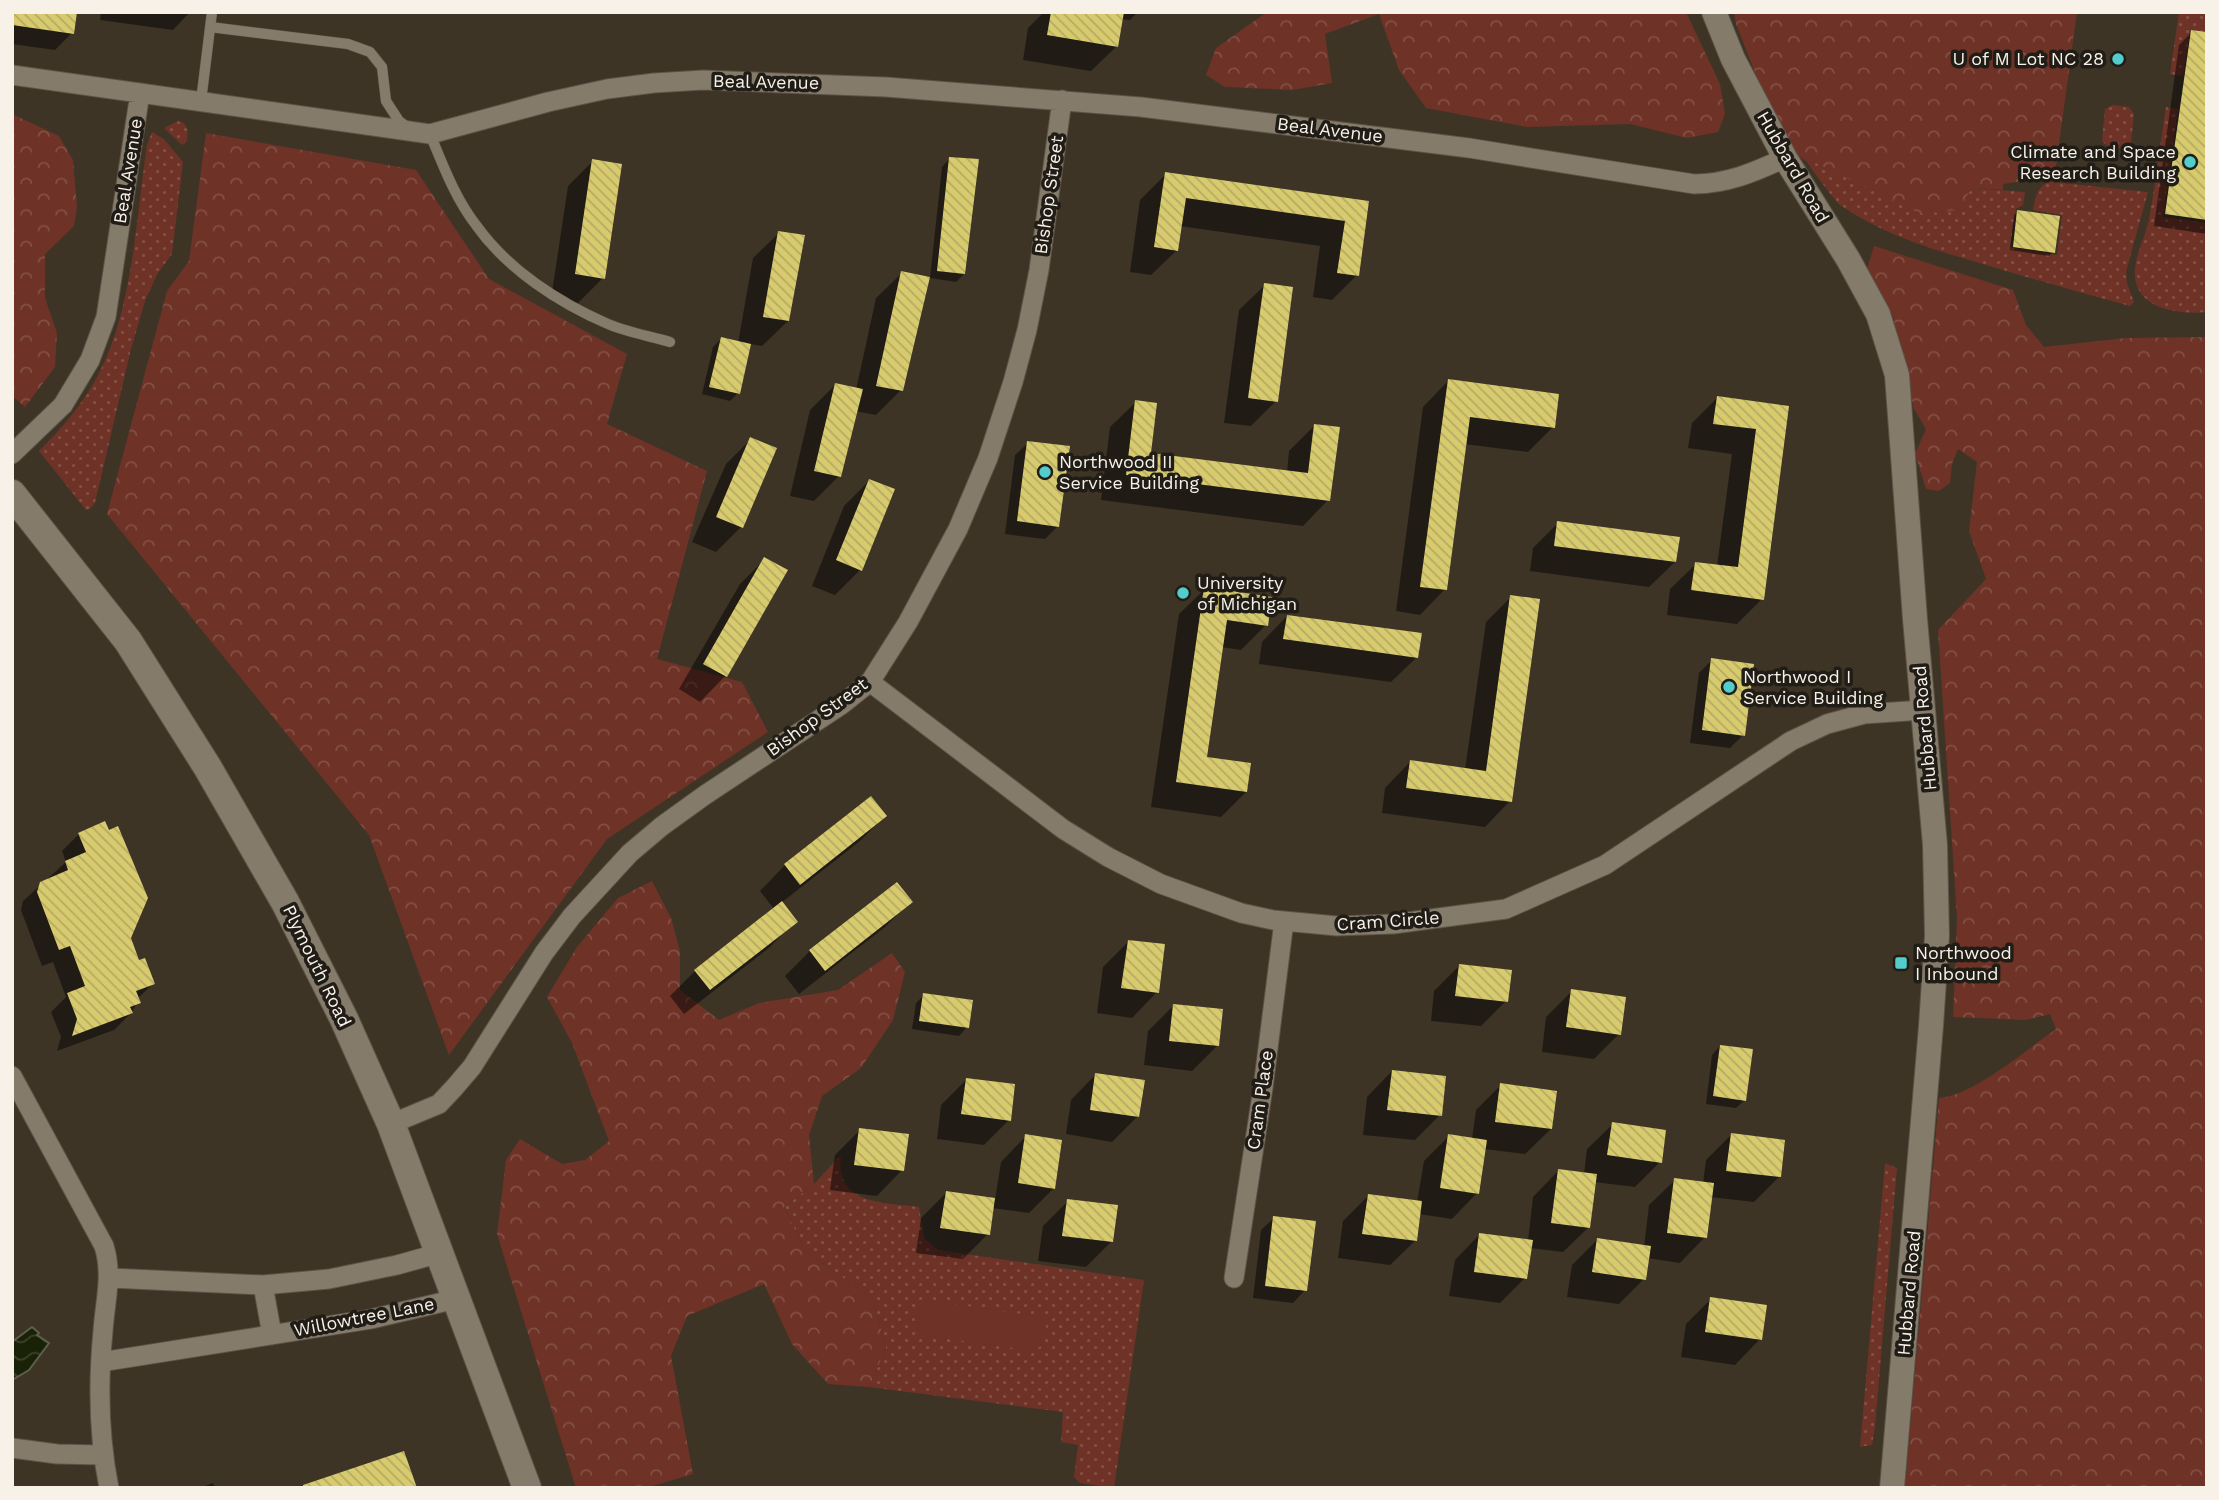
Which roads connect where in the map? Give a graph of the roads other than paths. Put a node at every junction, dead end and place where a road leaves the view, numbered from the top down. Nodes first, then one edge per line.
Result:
1 (212, 12) edge
2 (1714, 12) edge
3 (211, 27) junction
4 (12, 75) edge
5 (140, 93) junction
6 (1062, 100) junction
7 (201, 101) junction
8 (421, 132) junction
9 (1785, 158) junction
10 (670, 342) dead end
11 (12, 454) edge
12 (12, 495) edge
13 (870, 682) junction
14 (1923, 710) junction
15 (1284, 921) junction
16 (12, 1076) edge
17 (391, 1124) junction
18 (440, 1253) junction
19 (110, 1278) junction
20 (1234, 1278) dead end
21 (263, 1285) junction
22 (456, 1299) junction
23 (272, 1335) junction
24 (101, 1362) junction
25 (12, 1448) edge
26 (102, 1455) junction
27 (109, 1488) edge
28 (527, 1488) edge
29 (1892, 1488) edge

1 - 3 lane
2 - 9 street, Hubbard Road
3 - 7 lane
3 - 8 lane
4 - 5 street
5 - 7 street, Beal Avenue
5 - 11 street, Beal Avenue
6 - 8 street, Beal Avenue
6 - 9 street, Beal Avenue
6 - 13 street, Bishop Street
7 - 8 street, Beal Avenue
8 - 10 lane
9 - 14 street, Hubbard Road
12 - 17 main road, Plymouth Road
13 - 15 street, Cram Circle
13 - 17 street, Bishop Street
14 - 15 street, Cram Circle
14 - 29 street, Hubbard Road
15 - 20 street, Cram Place
16 - 19 street
17 - 18 main road, Plymouth Road
18 - 21 street
18 - 22 main road, Plymouth Road
19 - 21 street
19 - 24 street
21 - 23 street, Willowtree Lane
22 - 23 street, Willowtree Lane
22 - 28 main road, Plymouth Road
23 - 24 street, Willowtree Lane
24 - 26 street
25 - 26 street
26 - 27 street

